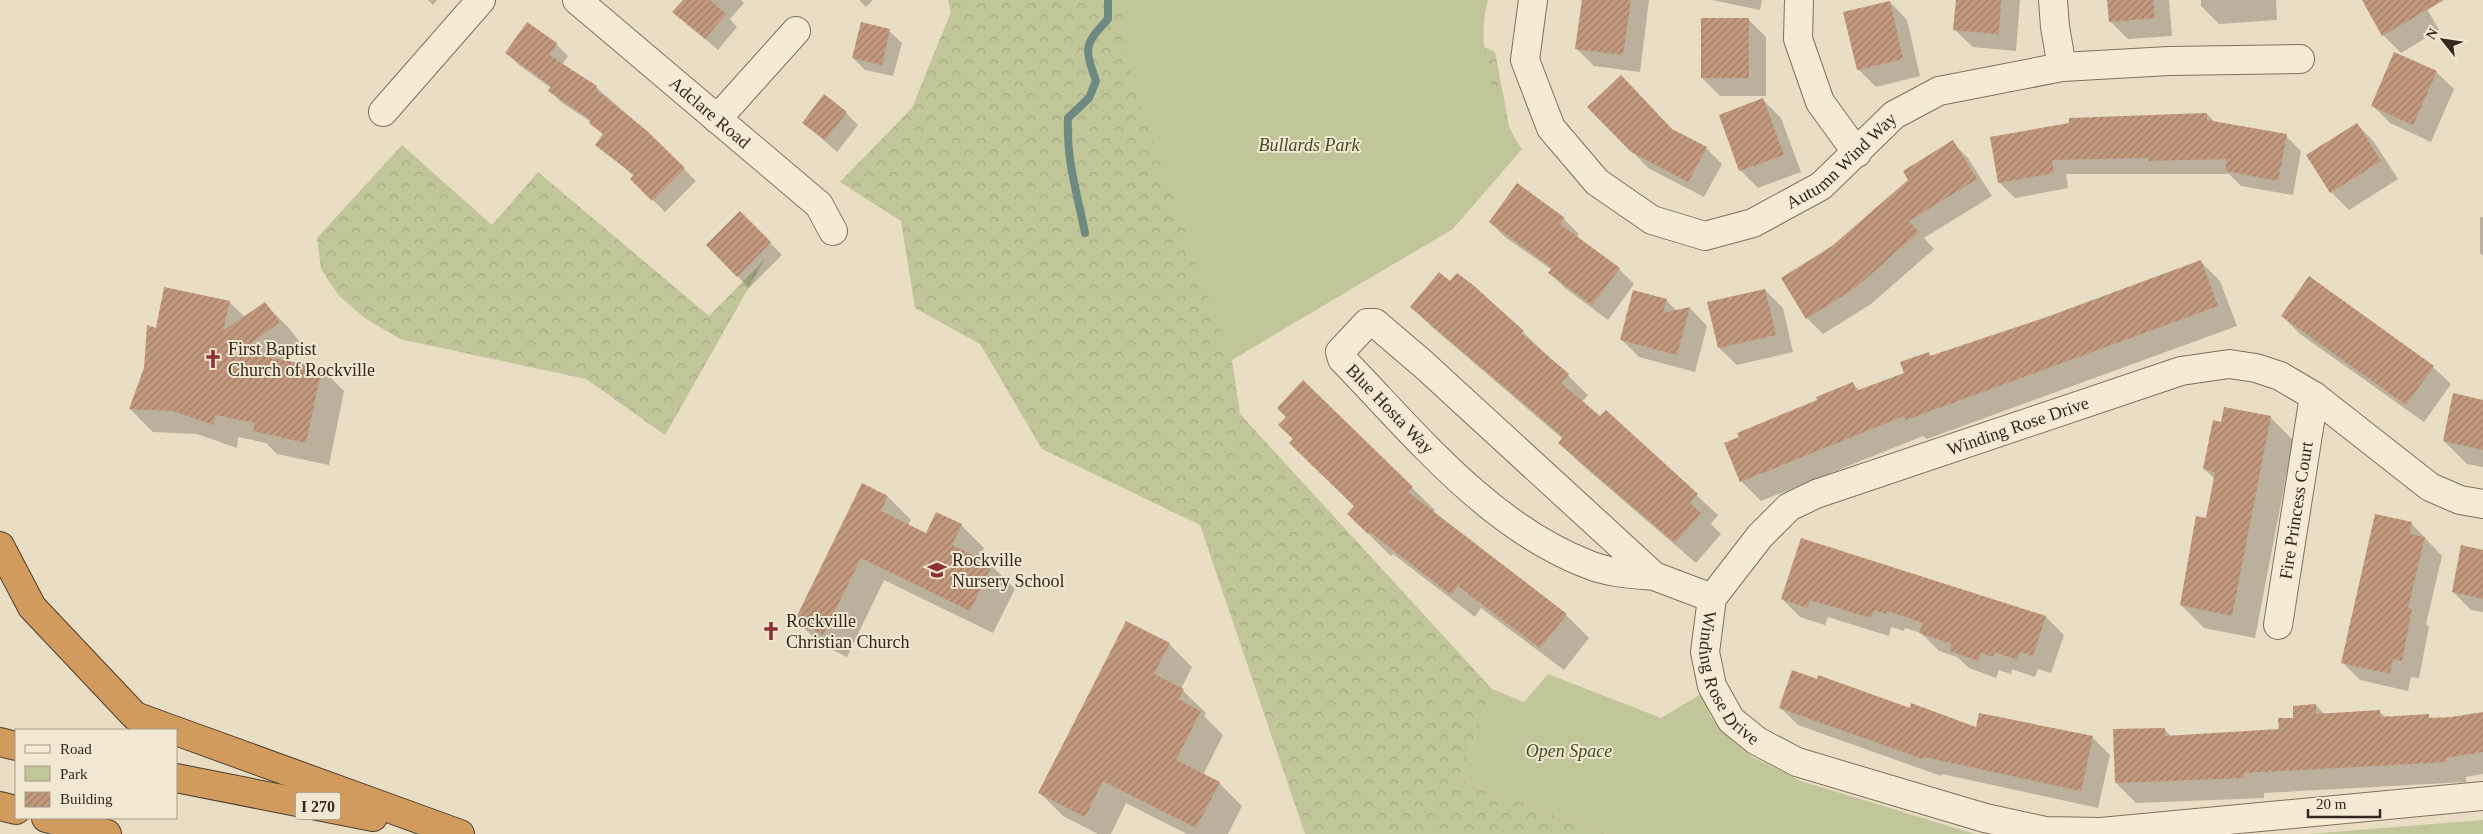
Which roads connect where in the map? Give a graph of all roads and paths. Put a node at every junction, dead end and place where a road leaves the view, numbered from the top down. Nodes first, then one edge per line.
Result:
1 (481, 0) edge
2 (577, 0) edge
3 (1533, 0) edge
4 (1799, 0) edge
5 (2053, 0) edge
6 (796, 31) dead end
7 (2300, 59) dead end
8 (2062, 68) junction
9 (383, 112) dead end
10 (717, 119) junction
11 (1857, 153) junction
12 (833, 231) dead end
13 (2314, 396) junction
14 (2483, 504) edge
15 (0, 546) edge
16 (1654, 576) junction
17 (1712, 598) junction
18 (2278, 625) dead end
19 (170, 729) edge
20 (178, 732) edge
21 (0, 742) edge
22 (15, 746) edge
23 (178, 778) edge
24 (2483, 796) edge
25 (0, 806) edge
26 (15, 810) edge
27 (50, 819) edge
28 (106, 834) edge
29 (460, 834) edge

1 - 9 street
2 - 10 street, Adclare Road
3 - 11 street, Autumn Wind Way
4 - 11 street
5 - 8 street
6 - 10 street
7 - 8 street, Autumn Wind Way
8 - 11 street, Autumn Wind Way
10 - 12 street, Adclare Road
13 - 14 street, Winding Rose Drive
13 - 17 street, Winding Rose Drive
13 - 18 street, Fire Princess Court
15 - 19 highway
16 - 16 street, Blue Hosta Way
16 - 17 street, Blue Hosta Way
17 - 24 street, Winding Rose Drive
20 - 29 highway
21 - 22 highway
23 - 29 highway, I 270
25 - 26 highway
27 - 28 highway

